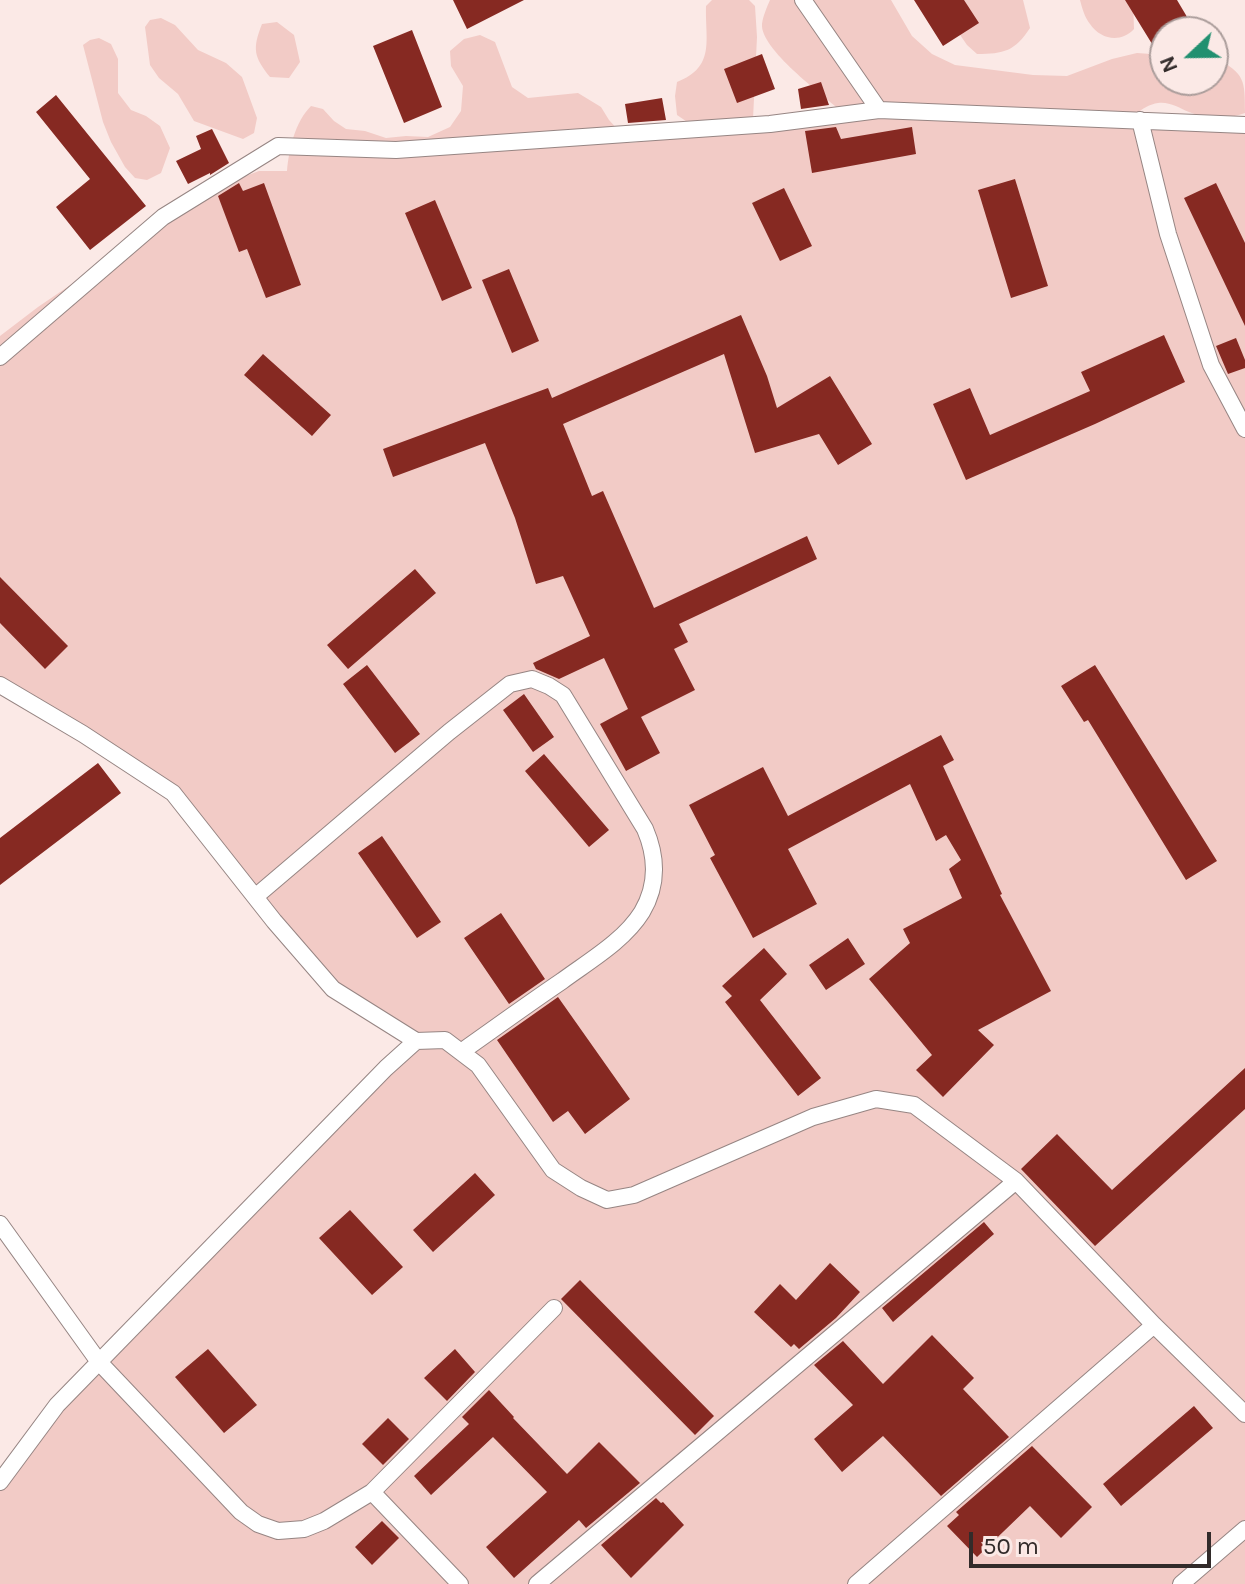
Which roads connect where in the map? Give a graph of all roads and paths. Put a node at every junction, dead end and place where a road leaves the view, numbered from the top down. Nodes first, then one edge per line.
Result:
1 (803, 0) edge
2 (879, 110) junction
3 (1140, 120) junction
4 (1245, 125) edge
5 (0, 357) edge
6 (1245, 429) edge
7 (0, 685) edge
8 (255, 897) junction
9 (416, 1041) junction
10 (461, 1052) junction
11 (1016, 1181) junction
12 (0, 1224) edge
13 (554, 1308) dead end
14 (1154, 1325) junction
15 (99, 1362) junction
16 (1245, 1414) edge
17 (0, 1482) edge
18 (372, 1492) junction
19 (1245, 1529) edge
20 (460, 1584) edge
21 (537, 1584) edge
22 (856, 1584) edge
23 (1181, 1584) edge

1 - 2 lane
2 - 3 lane
2 - 5 lane
3 - 4 lane
3 - 6 lane
7 - 8 lane
8 - 9 lane
8 - 10 lane
9 - 10 lane
9 - 15 lane
10 - 11 lane
11 - 14 lane
11 - 21 lane
12 - 15 lane
13 - 18 lane
14 - 16 lane
14 - 22 lane
15 - 17 lane
15 - 18 lane
18 - 20 lane
19 - 23 lane

